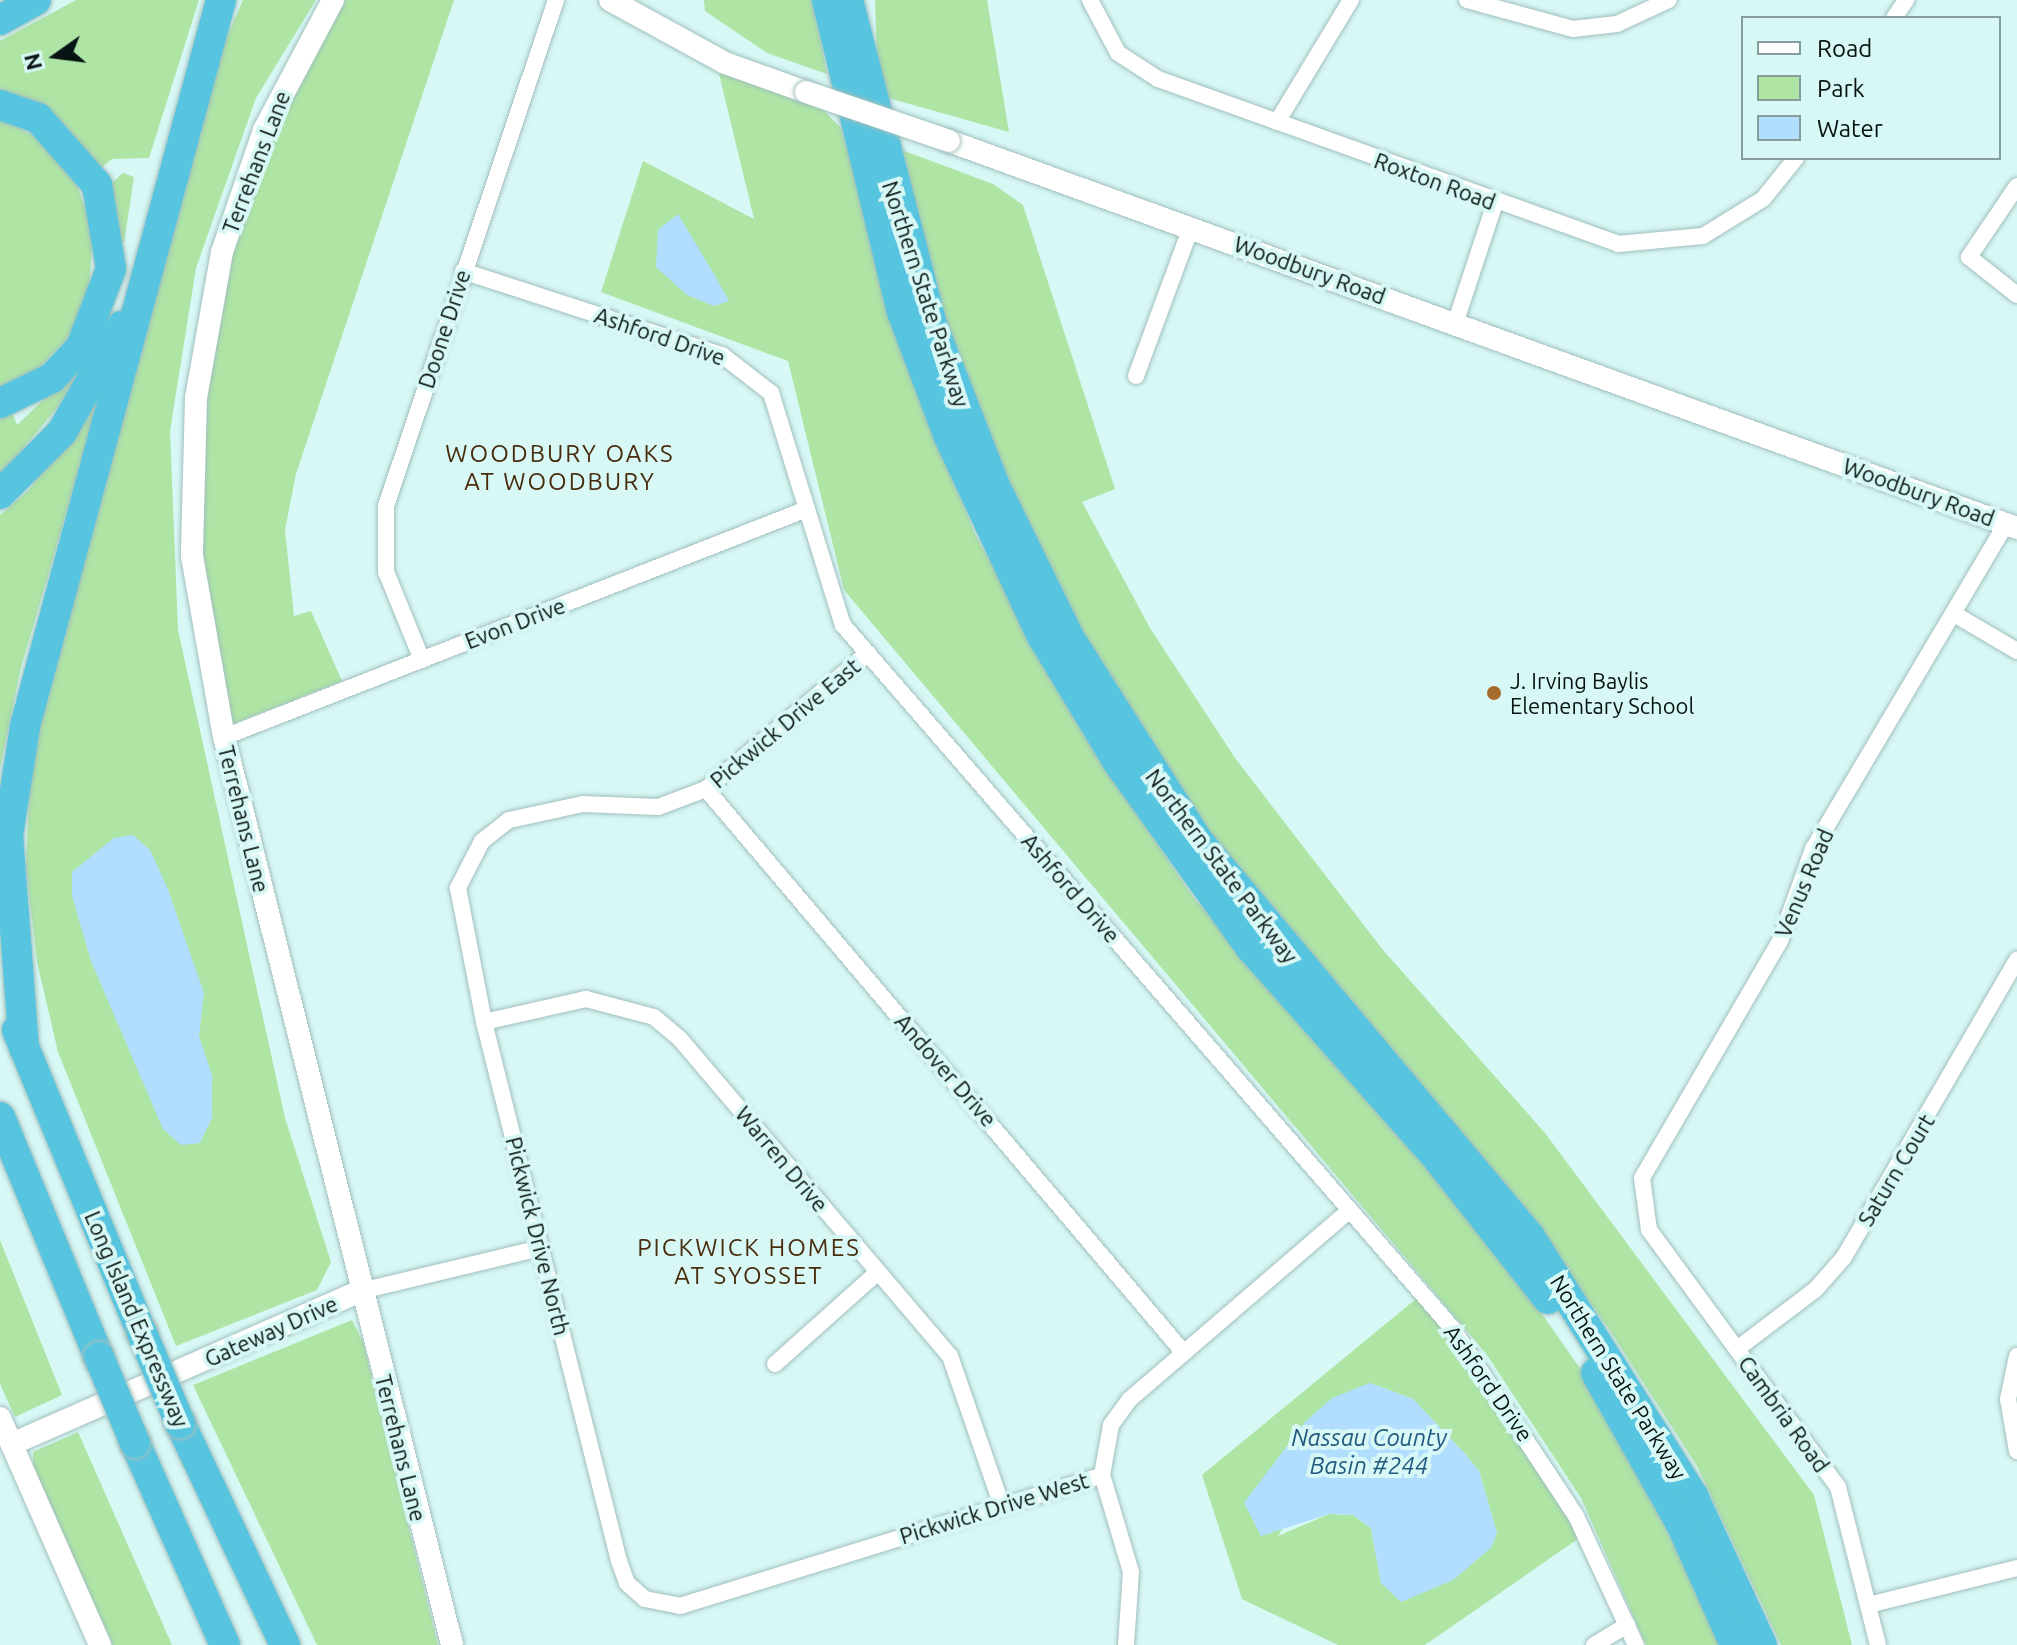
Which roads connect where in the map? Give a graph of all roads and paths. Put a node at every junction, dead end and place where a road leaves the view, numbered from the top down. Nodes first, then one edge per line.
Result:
1 (36, 0) edge
2 (221, 0) edge
3 (333, 0) edge
4 (556, 0) edge
5 (610, 0) edge
6 (827, 0) edge
7 (1090, 0) edge
8 (1351, 0) edge
9 (1467, 0) edge
10 (1669, 0) edge
11 (853, 7) edge
12 (0, 20) edge
13 (0, 105) edge
14 (1277, 122) junction
15 (1794, 160) edge
16 (2017, 186) edge
17 (1495, 203) junction
18 (1191, 227) junction
19 (154, 236) junction
20 (463, 271) junction
21 (2017, 295) edge
22 (1455, 324) junction
23 (1136, 376) dead end
24 (0, 403) edge
25 (0, 494) edge
26 (807, 509) junction
27 (2012, 526) edge
28 (1954, 614) junction
29 (2017, 651) edge
30 (868, 653) junction
31 (422, 660) junction
32 (224, 737) junction
33 (706, 789) junction
34 (478, 847) joint
35 (2017, 960) edge
36 (0, 987) edge
37 (484, 1022) junction
38 (24, 1048) junction
39 (0, 1117) edge
40 (0, 1130) edge
41 (34, 1202) junction
42 (1641, 1205) joint
43 (1350, 1210) junction
44 (540, 1248) junction
45 (878, 1272) junction
46 (361, 1291) junction
47 (1737, 1349) junction
48 (1184, 1353) junction
49 (2017, 1356) edge
50 (775, 1364) dead end
51 (0, 1418) edge
52 (12, 1444) junction
53 (2017, 1451) edge
54 (1102, 1475) junction
55 (1001, 1503) junction
56 (2017, 1568) edge
57 (1868, 1605) junction
58 (665, 1606) joint
59 (1627, 1625) junction
60 (100, 1645) edge
61 (225, 1645) edge
62 (285, 1645) edge
63 (452, 1645) edge
64 (1126, 1645) edge
65 (1594, 1645) edge
66 (1636, 1645) edge
67 (1735, 1645) edge
68 (1762, 1645) edge
69 (1878, 1645) edge

1 - 12 highway
2 - 19 highway
3 - 32 main road, Terrehans Lane
4 - 20 street, Doone Drive
5 - 18 main road, Woodbury Road, bridge
6 - 67 highway, Northern State Parkway
7 - 14 street, Roxton Road
8 - 14 street
9 - 10 street
11 - 68 highway, Northern State Parkway
13 - 24 highway
14 - 17 street, Roxton Road
15 - 17 street, Roxton Road
16 - 21 street
17 - 22 street
18 - 22 main road, Woodbury Road
18 - 23 street
19 - 25 highway
19 - 38 highway
20 - 26 street, Ashford Drive
20 - 31 street, Doone Drive
22 - 27 main road, Woodbury Road
26 - 30 street, Ashford Drive
26 - 31 street, Evon Drive
27 - 28 street, Venus Road
28 - 29 street
28 - 42 street, Venus Road
30 - 33 street, Pickwick Drive East
30 - 43 street, Ashford Drive
31 - 32 street, Evon Drive
32 - 46 main road, Terrehans Lane
33 - 34 street, Pickwick Drive East
33 - 48 street, Andover Drive
34 - 37 street, Pickwick Drive North
35 - 47 street, Saturn Court
36 - 38 highway, Long Island Expressway
37 - 44 street, Pickwick Drive North
37 - 45 street, Warren Drive
38 - 62 highway, Long Island Expressway, bridge
39 - 41 highway
40 - 41 highway
41 - 61 highway, bridge
42 - 47 street, Cambria Road
43 - 48 street, Pickwick Drive West
43 - 59 street, Ashford Drive
44 - 46 street, Gateway Drive
44 - 58 street, Pickwick Drive North
45 - 50 street
45 - 55 street, Warren Drive
46 - 52 main road, Gateway Drive
46 - 63 main road, Terrehans Lane
47 - 57 street, Cambria Road
48 - 54 street, Pickwick Drive West
49 - 53 street
51 - 52 main road
52 - 60 main road
54 - 55 street, Pickwick Drive West
54 - 64 street
55 - 58 street, Pickwick Drive West
56 - 57 street
57 - 69 street, Cambria Road
59 - 65 street
59 - 66 street, Ashford Drive

